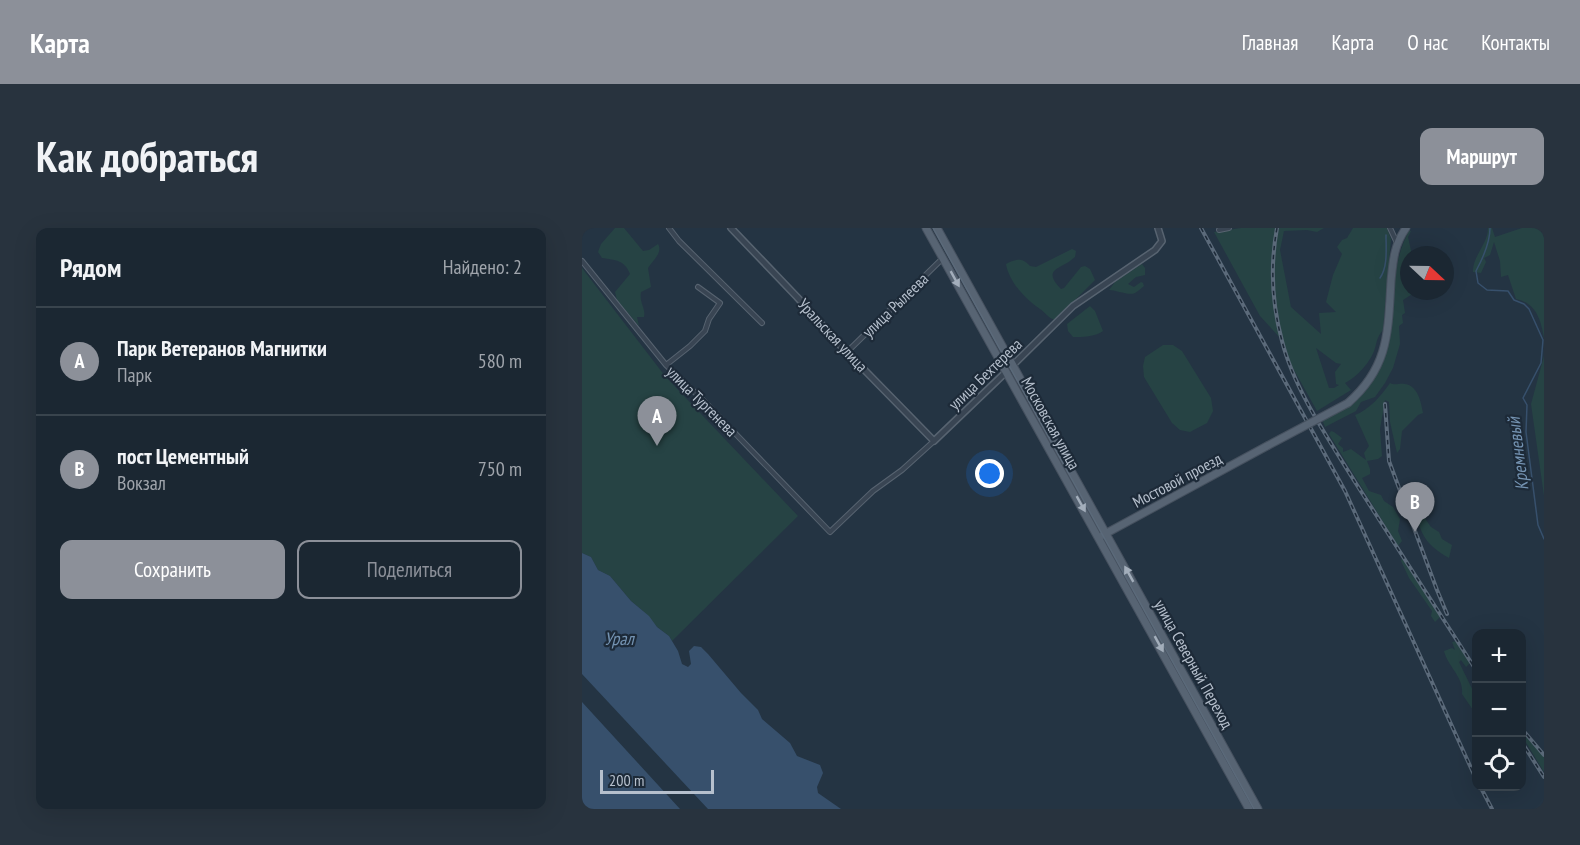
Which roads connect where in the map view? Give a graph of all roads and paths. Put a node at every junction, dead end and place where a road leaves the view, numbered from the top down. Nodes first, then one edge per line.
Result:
1 (669, 228) edge
2 (731, 228) edge
3 (926, 228) edge
4 (937, 228) edge
5 (1158, 228) edge
6 (1229, 228) edge
7 (1390, 228) edge
8 (1406, 228) edge
9 (1220, 230) dead end
10 (1397, 243) junction
11 (944, 258) junction
12 (582, 261) edge
13 (698, 287) dead end
14 (762, 322) dead end
15 (847, 352) junction
16 (666, 365) junction
17 (1013, 365) junction
18 (1006, 372) junction
19 (934, 441) junction
20 (830, 532) joint
21 (1107, 533) junction
22 (1099, 538) junction
23 (1249, 809) edge
24 (1258, 809) edge

1 - 14 street
2 - 15 street, Уральская улица
3 - 11 main road, Московская улица
4 - 17 main road, Московская улица
5 - 17 street, улица Бехтерева
6 - 9 street
7 - 10 street
8 - 10 main road, Мостовой проезд
10 - 21 main road, Мостовой проезд, bridge
11 - 15 street, улица Рылеева
11 -> 18 main road, Московская улица
12 - 16 street, улица Тургенева
13 - 16 street
15 - 19 street, Уральская улица
16 - 20 street, улица Тургенева
17 - 18 main road, улица Бехтерева
17 - 21 main road, Московская улица
18 - 19 street, улица Бехтерева
18 -> 22 main road, Московская улица
19 - 20 street, улица Бехтерева
21 - 22 main road, Мостовой проезд
24 -> 21 main road, улица Северный Переход
22 -> 23 main road, улица Северный Переход

